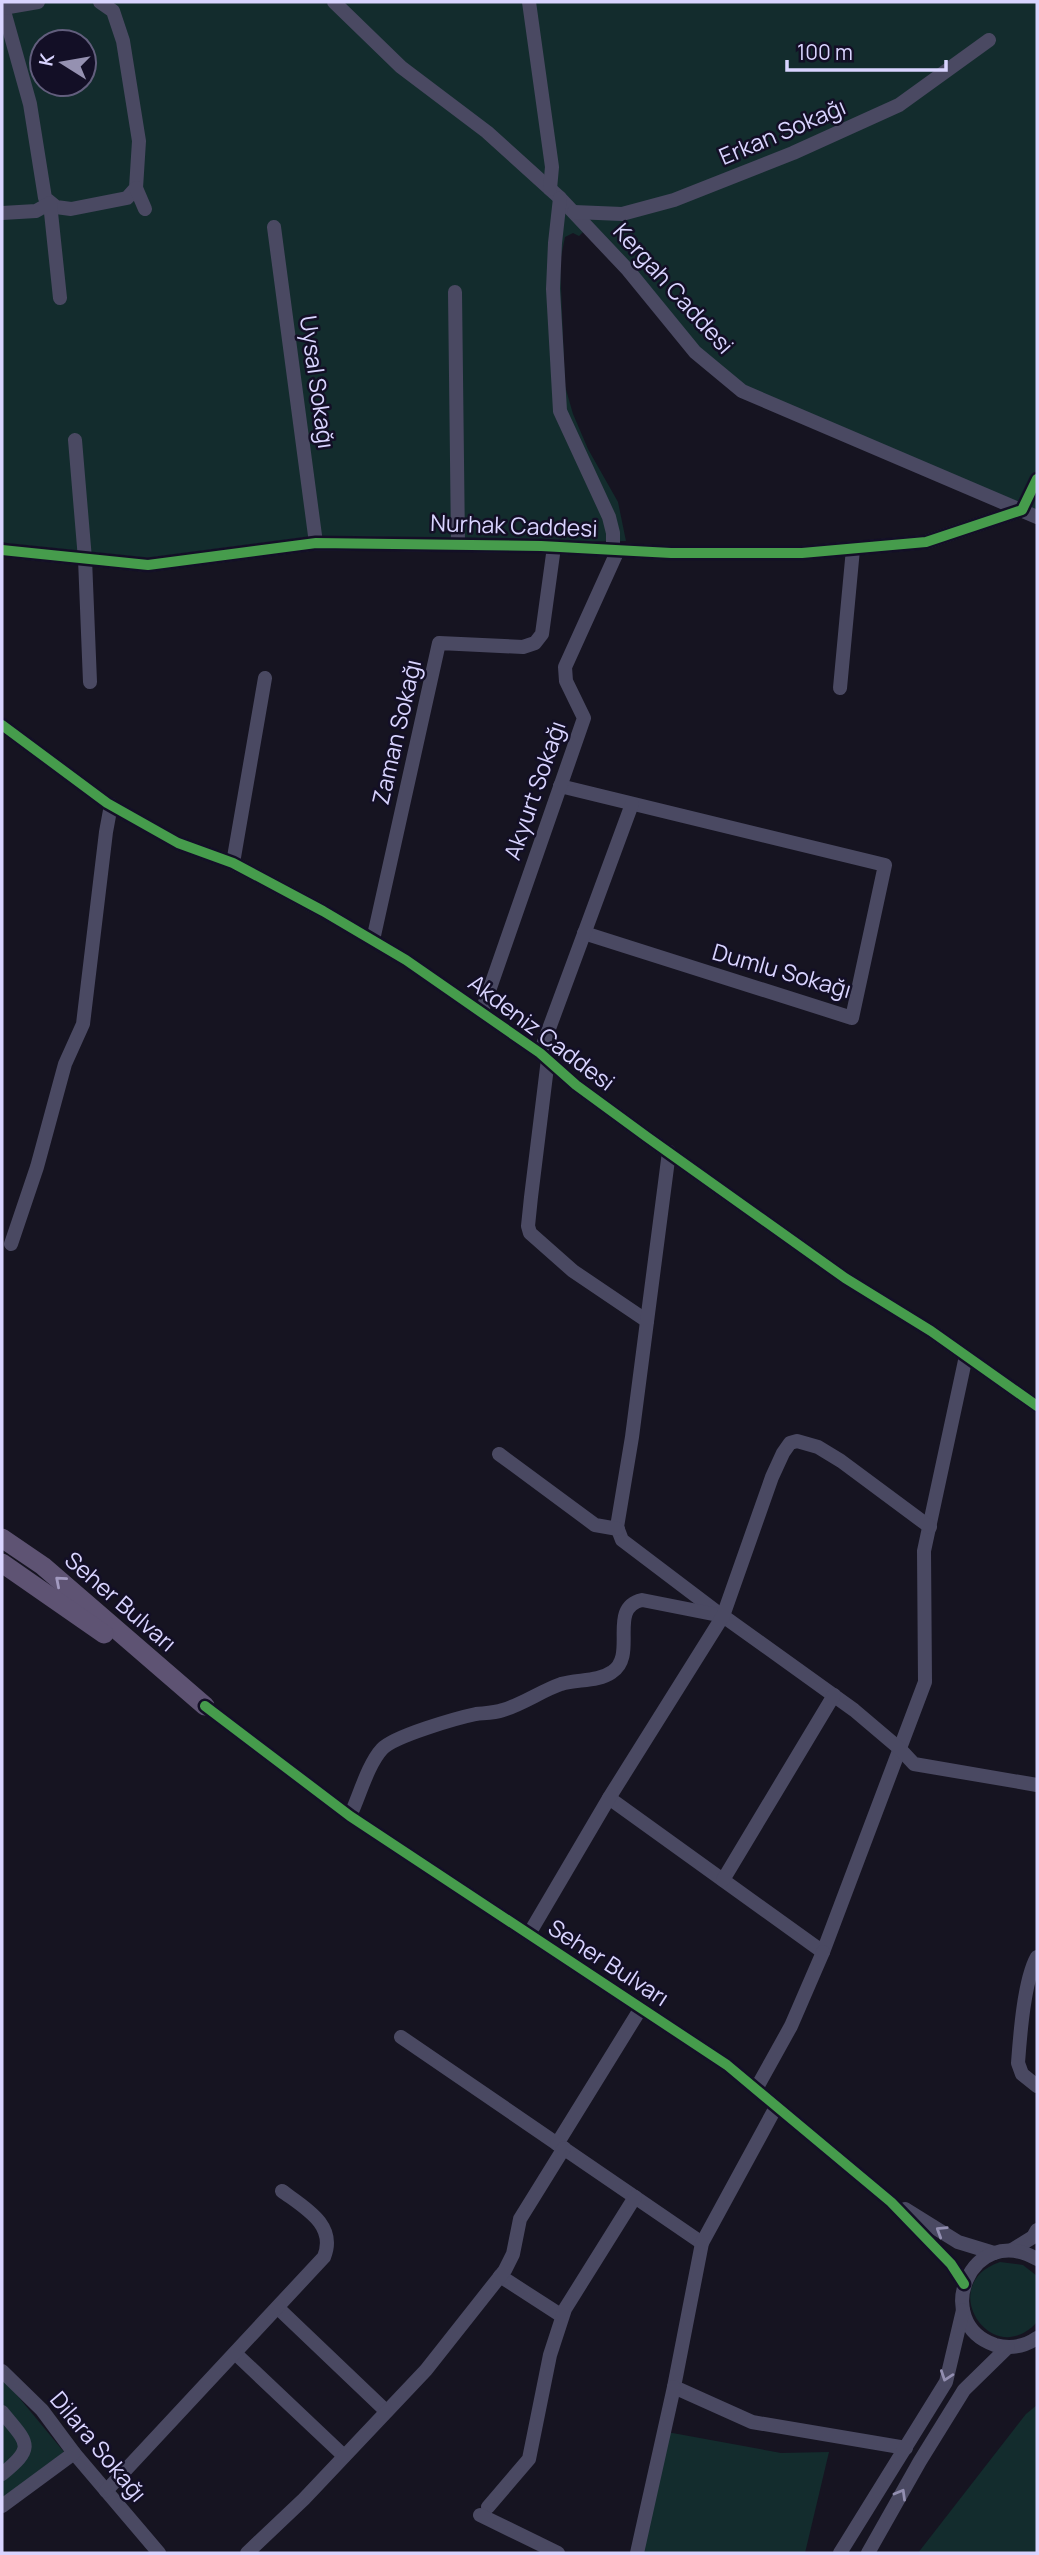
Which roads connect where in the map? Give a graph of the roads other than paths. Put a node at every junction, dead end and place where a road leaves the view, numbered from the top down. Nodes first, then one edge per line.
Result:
1 (38, 2) edge
2 (100, 2) edge
3 (334, 2) edge
4 (529, 2) edge
5 (2, 6) edge
6 (989, 40) dead end
7 (136, 188) junction
8 (555, 193) junction
9 (50, 203) junction
10 (145, 209) dead end
11 (574, 212) junction
12 (2, 213) edge
13 (274, 227) dead end
14 (455, 292) dead end
15 (60, 298) dead end
16 (75, 440) dead end
17 (1037, 479) edge
18 (1022, 510) junction
19 (1037, 517) edge
20 (316, 543) junction
21 (458, 544) junction
22 (554, 547) junction
23 (853, 549) junction
24 (2, 550) edge
25 (615, 550) junction
26 (85, 559) junction
27 (265, 678) dead end
28 (90, 682) dead end
29 (840, 688) dead end
30 (2, 725) edge
31 (560, 786) junction
32 (632, 804) junction
33 (111, 805) junction
34 (233, 863) junction
35 (584, 933) junction
36 (373, 940) junction
37 (482, 1011) junction
38 (544, 1056) junction
39 (669, 1152) junction
40 (11, 1244) dead end
41 (647, 1321) junction
42 (966, 1356) junction
43 (1037, 1406) edge
44 (499, 1454) dead end
45 (930, 1527) junction
46 (618, 1529) junction
47 (2, 1538) edge
48 (2, 1563) edge
49 (723, 1616) junction
50 (834, 1695) junction
51 (205, 1706) junction
52 (900, 1749) junction
53 (1037, 1785) edge
54 (609, 1798) junction
55 (351, 1816) junction
56 (723, 1880) junction
57 (529, 1934) junction
58 (823, 1952) junction
59 (1037, 1957) edge
60 (641, 2008) junction
61 (401, 2037) dead end
62 (1037, 2086) edge
63 (756, 2089) junction
64 (776, 2107) junction
65 (560, 2146) junction
66 (282, 2191) dead end
67 (635, 2197) junction
68 (891, 2202) junction
69 (1037, 2230) edge
70 (702, 2243) junction
71 (1012, 2250) junction
72 (995, 2253) junction
73 (1037, 2259) edge
74 (500, 2276) junction
75 (964, 2284) junction
76 (278, 2308) junction
77 (963, 2310) junction
78 (562, 2316) junction
79 (1033, 2343) edge
80 (1008, 2347) junction
81 (236, 2354) junction
82 (2, 2371) edge
83 (674, 2387) junction
84 (2, 2412) edge
85 (386, 2412) junction
86 (906, 2448) junction
87 (74, 2453) junction
88 (344, 2456) junction
89 (2, 2474) edge
90 (106, 2491) junction
91 (2, 2506) edge
92 (159, 2553) edge
93 (247, 2553) edge
94 (558, 2553) edge
95 (637, 2553) edge
96 (841, 2553) edge
97 (868, 2553) edge

1 - 5 street
2 - 7 street
3 - 8 street, Kergah Caddesi
4 - 8 street
5 - 9 street
6 - 11 street, Erkan Sokağı
7 - 9 street
7 - 10 street
8 - 11 street, Kergah Caddesi
8 - 25 street
9 - 12 street
9 - 15 street
11 - 18 street, Kergah Caddesi
13 - 20 street, Uysal Sokağı
14 - 21 street
16 - 26 street
17 - 18 street
18 - 19 street, Kergah Caddesi
18 - 23 street, Nurhak Caddesi
20 - 21 street, Nurhak Caddesi
20 - 26 street, Nurhak Caddesi
21 - 22 street, Nurhak Caddesi
22 - 25 street, Nurhak Caddesi
22 - 36 street, Zaman Sokağı
23 - 25 street, Nurhak Caddesi
23 - 29 street
24 - 26 street, Nurhak Caddesi
25 - 31 street, Akyurt Sokağı
26 - 28 street
27 - 34 street
30 - 33 street, Akdeniz Caddesi
31 - 32 street, Dumlu Sokağı
31 - 37 street, Akyurt Sokağı
32 - 35 street
32 - 35 street, Dumlu Sokağı
33 - 34 street, Akdeniz Caddesi
33 - 40 street
34 - 36 street, Akdeniz Caddesi
35 - 38 street
36 - 37 street, Akdeniz Caddesi
37 - 38 street, Akdeniz Caddesi
38 - 39 street, Akdeniz Caddesi
38 - 41 street
39 - 41 street
39 - 42 street, Akdeniz Caddesi
41 - 46 street
42 - 43 street, Akdeniz Caddesi
42 - 45 street
44 - 46 street
45 - 49 street
45 - 52 street
46 - 49 street
51 -> 47 main road, Seher Bulvarı
48 - 51 main road, Seher Bulvarı
49 - 50 street
49 - 54 street
49 - 55 street
50 - 52 street
50 - 56 street
51 - 55 street, Seher Bulvarı
52 - 53 street
52 - 58 street
54 - 56 street
54 - 57 street
55 - 57 street, Seher Bulvarı
56 - 58 street
57 - 60 street, Seher Bulvarı
58 - 63 street
59 - 62 street
60 - 63 street, Seher Bulvarı
60 - 65 street
61 - 65 street
63 - 64 street, Seher Bulvarı
64 - 68 street, Seher Bulvarı
64 - 70 street
65 - 67 street
65 - 74 street
66 - 76 street
67 - 70 street
67 - 78 street
72 -> 68 street, Seher Bulvarı
68 - 75 street, Seher Bulvarı
69 - 71 street
70 - 83 street
71 - 72 street
71 - 73 street
72 - 75 street
74 - 78 street
74 - 85 street
75 - 77 street
76 - 81 street
76 - 85 street
77 - 80 street
77 -> 86 street
78 - 94 street
79 - 80 street
97 -> 80 street
81 - 88 street
81 - 90 street
82 - 87 street, Dilara Sokağı
83 - 86 street
83 - 95 street
84 - 89 street
85 - 88 street
86 - 96 street
87 - 90 street, Dilara Sokağı
87 - 91 street
88 - 93 street
90 - 92 street, Dilara Sokağı

